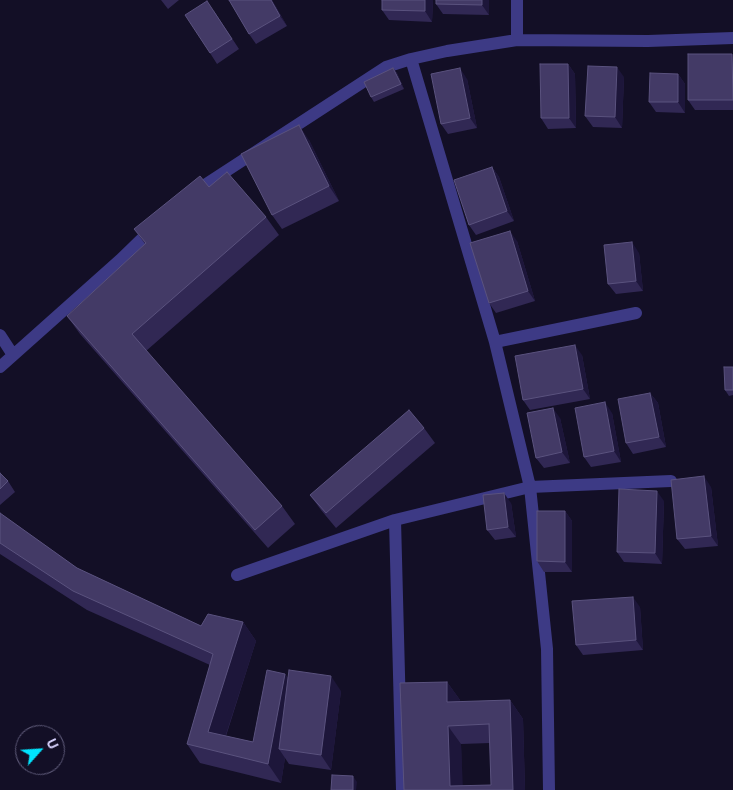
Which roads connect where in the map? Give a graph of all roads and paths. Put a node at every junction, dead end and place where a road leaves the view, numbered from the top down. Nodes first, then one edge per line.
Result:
1 (517, 0) edge
2 (733, 38) edge
3 (517, 40) junction
4 (411, 59) junction
5 (183, 198) edge
6 (162, 219) edge
7 (636, 313) dead end
8 (0, 335) edge
9 (495, 342) junction
10 (13, 355) junction
11 (0, 367) edge
12 (671, 481) edge
13 (530, 487) junction
14 (395, 520) junction
15 (237, 575) dead end
16 (402, 790) edge
17 (549, 790) edge

1 - 3 street
2 - 3 street
3 - 4 street
4 - 5 street
4 - 9 street
6 - 10 street
7 - 9 street
8 - 10 street
9 - 13 street
10 - 11 street
12 - 13 street
13 - 14 street
13 - 17 street
14 - 15 street
14 - 16 street

